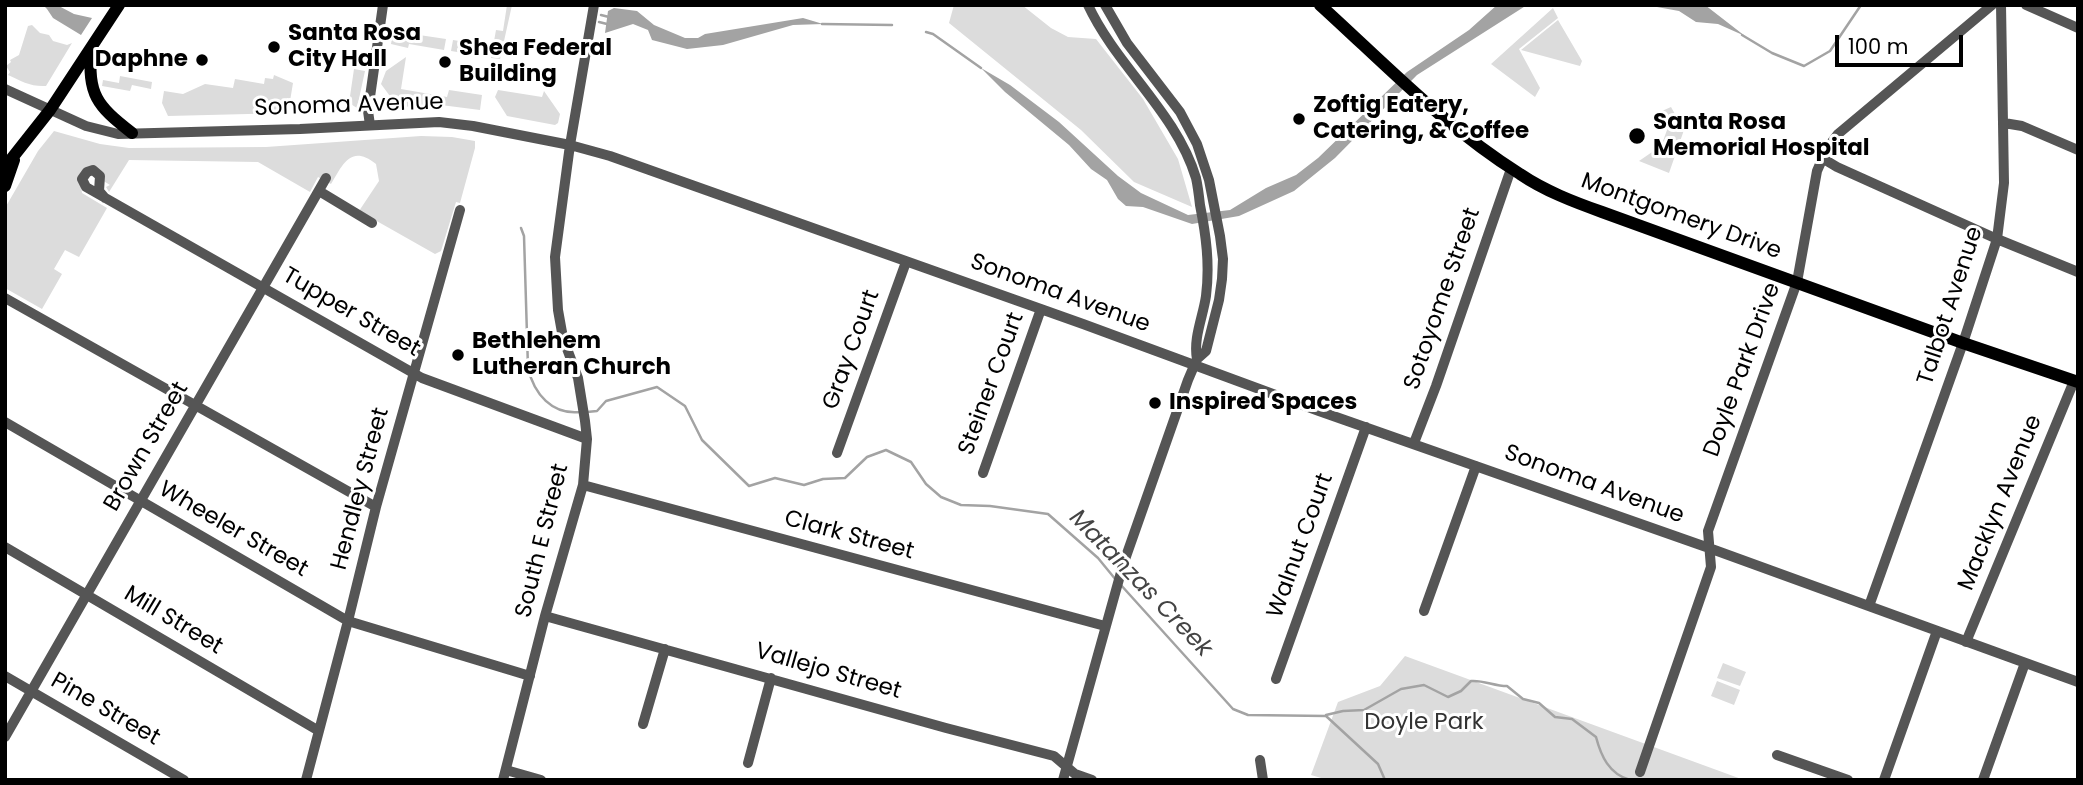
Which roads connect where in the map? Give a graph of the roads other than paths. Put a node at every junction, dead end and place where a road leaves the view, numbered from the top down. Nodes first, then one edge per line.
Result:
1 (118, 5) edge
2 (383, 5) edge
3 (594, 5) edge
4 (1088, 5) edge
5 (1105, 5) edge
6 (1320, 5) edge
7 (1992, 5) edge
8 (2001, 5) edge
9 (2026, 5) edge
10 (2078, 28) edge
11 (91, 48) junction
12 (5, 89) edge
13 (50, 110) junction
14 (2004, 123) junction
15 (370, 125) junction
16 (132, 134) junction
17 (570, 145) junction
18 (2078, 150) edge
19 (16, 156) junction
20 (1822, 158) junction
21 (5, 167) edge
22 (1511, 169) junction
23 (326, 178) dead end
24 (5, 187) edge
25 (319, 191) junction
26 (105, 198) dead end
27 (460, 210) dead end
28 (372, 223) dead end
29 (1997, 239) junction
30 (906, 262) junction
31 (2078, 272) edge
32 (1797, 282) junction
33 (263, 287) junction
34 (5, 298) edge
35 (1041, 309) junction
36 (1963, 343) junction
37 (1196, 362) junction
38 (414, 374) junction
39 (2076, 381) edge
40 (194, 406) junction
41 (5, 422) edge
42 (1366, 426) junction
43 (587, 439) junction
44 (1414, 443) junction
45 (837, 453) dead end
46 (1476, 466) junction
47 (982, 473) dead end
48 (583, 485) junction
49 (140, 500) junction
50 (376, 507) junction
51 (5, 548) edge
52 (1709, 548) junction
53 (87, 595) junction
54 (1868, 606) junction
55 (1424, 611) dead end
56 (545, 616) junction
57 (348, 621) junction
58 (1105, 626) junction
59 (1937, 631) junction
60 (1966, 642) junction
61 (666, 649) junction
62 (2025, 663) junction
63 (5, 676) edge
64 (530, 677) junction
65 (771, 678) junction
66 (1276, 678) dead end
67 (2078, 682) edge
68 (32, 692) junction
69 (643, 724) dead end
70 (319, 732) junction
71 (5, 737) edge
72 (1777, 755) dead end
73 (1260, 760) dead end
74 (748, 763) dead end
75 (1067, 766) junction
76 (1640, 772) dead end
77 (505, 775) edge
78 (184, 780) edge
79 (306, 780) edge
80 (541, 780) edge
81 (1063, 780) edge
82 (1092, 780) edge
83 (1263, 780) edge
84 (1848, 780) edge
85 (1884, 780) edge
86 (1983, 780) edge

1 - 11 main road
2 - 15 street
3 - 17 street, South E Street
4 - 37 street
5 - 37 street
6 - 22 main road, Montgomery Drive
7 - 20 street, Doyle Park Drive
8 - 14 street, Talbot Avenue
9 - 10 street
11 - 13 main road
11 - 16 main road
12 - 13 street, Sonoma Avenue
13 - 16 street, Sonoma Avenue
13 - 19 main road
14 - 18 street
14 - 29 street, Talbot Avenue
15 - 16 street, Sonoma Avenue
15 - 17 street, Sonoma Avenue
17 - 30 street, Sonoma Avenue
17 - 43 street, South E Street
19 - 21 main road
19 - 24 main road
20 - 29 street
20 - 32 street, Doyle Park Drive
22 - 32 main road, Montgomery Drive
22 - 44 street, Sotoyome Street
23 - 25 street, Brown Street
25 - 28 street
25 - 33 street, Brown Street
26 - 33 street, Tupper Street
27 - 38 street, Hendley Street
29 - 31 street
29 - 36 street, Talbot Avenue
30 - 35 street, Sonoma Avenue
30 - 45 street, Gray Court
32 - 36 main road, Montgomery Drive
32 - 52 street, Doyle Park Drive
33 - 38 street, Tupper Street
33 - 40 street, Brown Street
34 - 40 street
35 - 37 street, Sonoma Avenue
35 - 47 street, Steiner Court
36 - 39 main road, Montgomery Drive
36 - 54 street, Talbot Avenue
37 - 42 street, Sonoma Avenue
37 - 58 street
38 - 43 street, Tupper Street
38 - 50 street, Hendley Street
39 - 60 street, Macklyn Avenue
40 - 49 street, Brown Street
40 - 50 street
41 - 49 street, Wheeler Street
42 - 44 street, Sonoma Avenue
42 - 66 street, Walnut Court
43 - 48 street, South E Street
44 - 46 street, Sonoma Avenue
46 - 52 street, Sonoma Avenue
46 - 55 street
48 - 56 street, South E Street
48 - 58 street, Clark Street
49 - 53 street, Brown Street
49 - 57 street, Wheeler Street
50 - 57 street, Hendley Street
51 - 53 street, Mill Street
52 - 54 street, Sonoma Avenue
52 - 76 street, Doyle Park Drive
53 - 68 street, Brown Street
53 - 70 street, Mill Street
54 - 59 street, Sonoma Avenue
56 - 61 street, Vallejo Street
56 - 64 street, South E Street
57 - 64 street, Wheeler Street
57 - 70 street, Hendley Street
58 - 75 street
59 - 60 street, Sonoma Avenue
59 - 85 street
60 - 62 street, Sonoma Avenue
61 - 65 street, Vallejo Street
61 - 69 street
62 - 67 street, Sonoma Avenue
62 - 86 street
63 - 68 street, Pine Street
64 - 77 street, South E Street
65 - 74 street
65 - 75 street, Vallejo Street
68 - 71 street, Brown Street
68 - 78 street, Pine Street
70 - 79 street, Hendley Street
72 - 84 street
73 - 83 street
75 - 81 street
75 - 82 street, Vallejo Street
77 - 80 street

